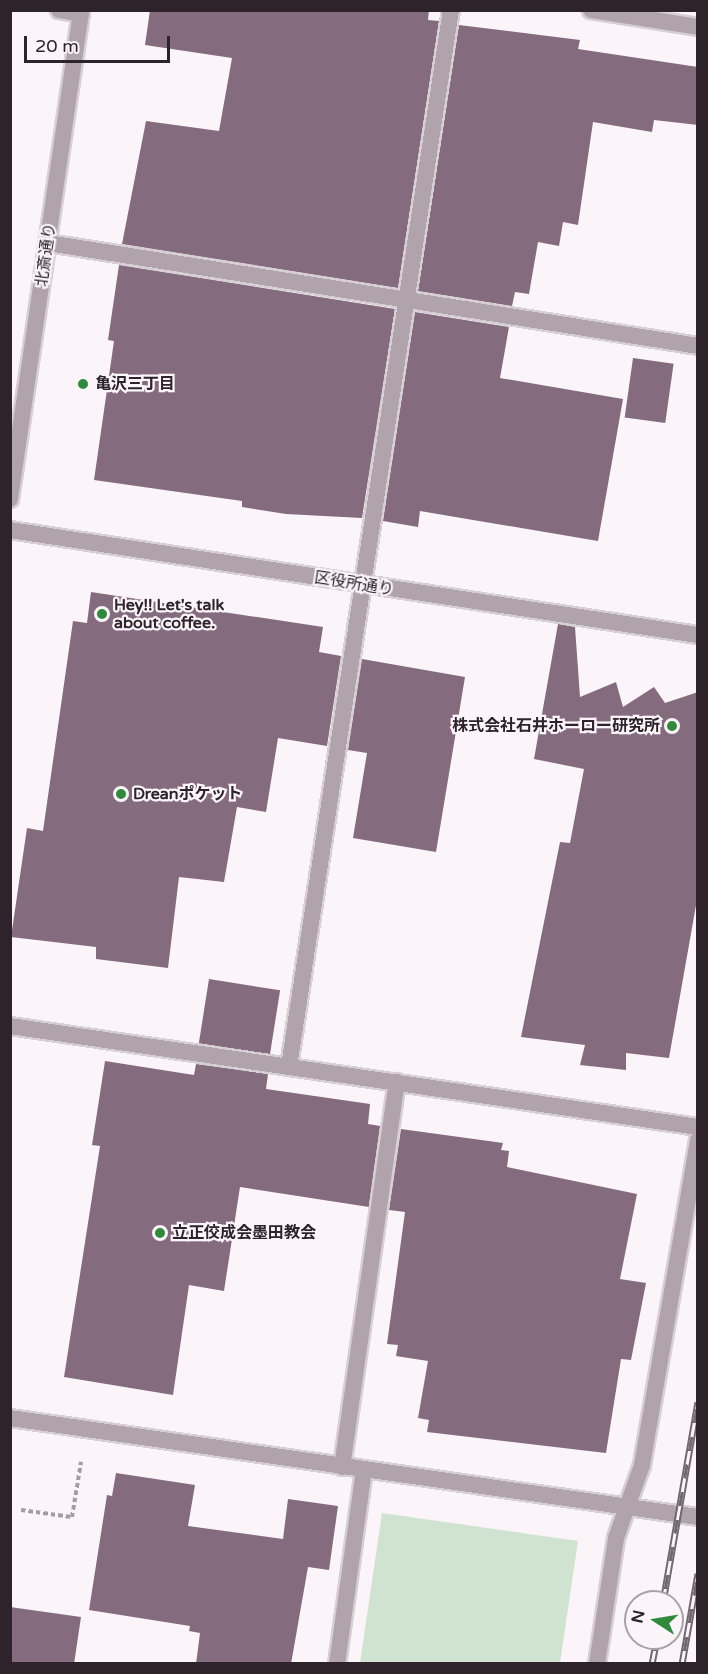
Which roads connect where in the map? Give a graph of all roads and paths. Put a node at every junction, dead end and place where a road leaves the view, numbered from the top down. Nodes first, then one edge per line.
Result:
1 (59, 10) edge
2 (451, 10) edge
3 (591, 10) edge
4 (81, 12) edge
5 (698, 27) edge
6 (48, 243) junction
7 (406, 299) junction
8 (698, 346) edge
9 (10, 499) edge
10 (10, 530) edge
11 (363, 585) junction
12 (698, 635) edge
13 (10, 1026) edge
14 (289, 1066) junction
15 (397, 1082) junction
16 (698, 1127) edge
17 (698, 1140) edge
18 (10, 1418) edge
19 (82, 1456) dead end
20 (342, 1467) junction
21 (364, 1470) junction
22 (627, 1508) junction
23 (21, 1510) dead end
24 (698, 1517) edge
25 (337, 1664) edge
26 (597, 1664) edge

1 - 4 street
2 - 7 street
3 - 5 street
4 - 6 street, 北斎通り
6 - 7 street
6 - 9 street, 北斎通り
7 - 8 street
7 - 11 street
10 - 11 street, 区役所通り
11 - 12 street, 区役所通り
11 - 14 street
13 - 14 street
14 - 15 street
15 - 16 street
15 - 20 street
17 - 22 street
18 - 20 street
19 - 23 path
20 - 21 street
21 - 22 street
21 - 25 street
22 - 24 street
22 - 26 street

